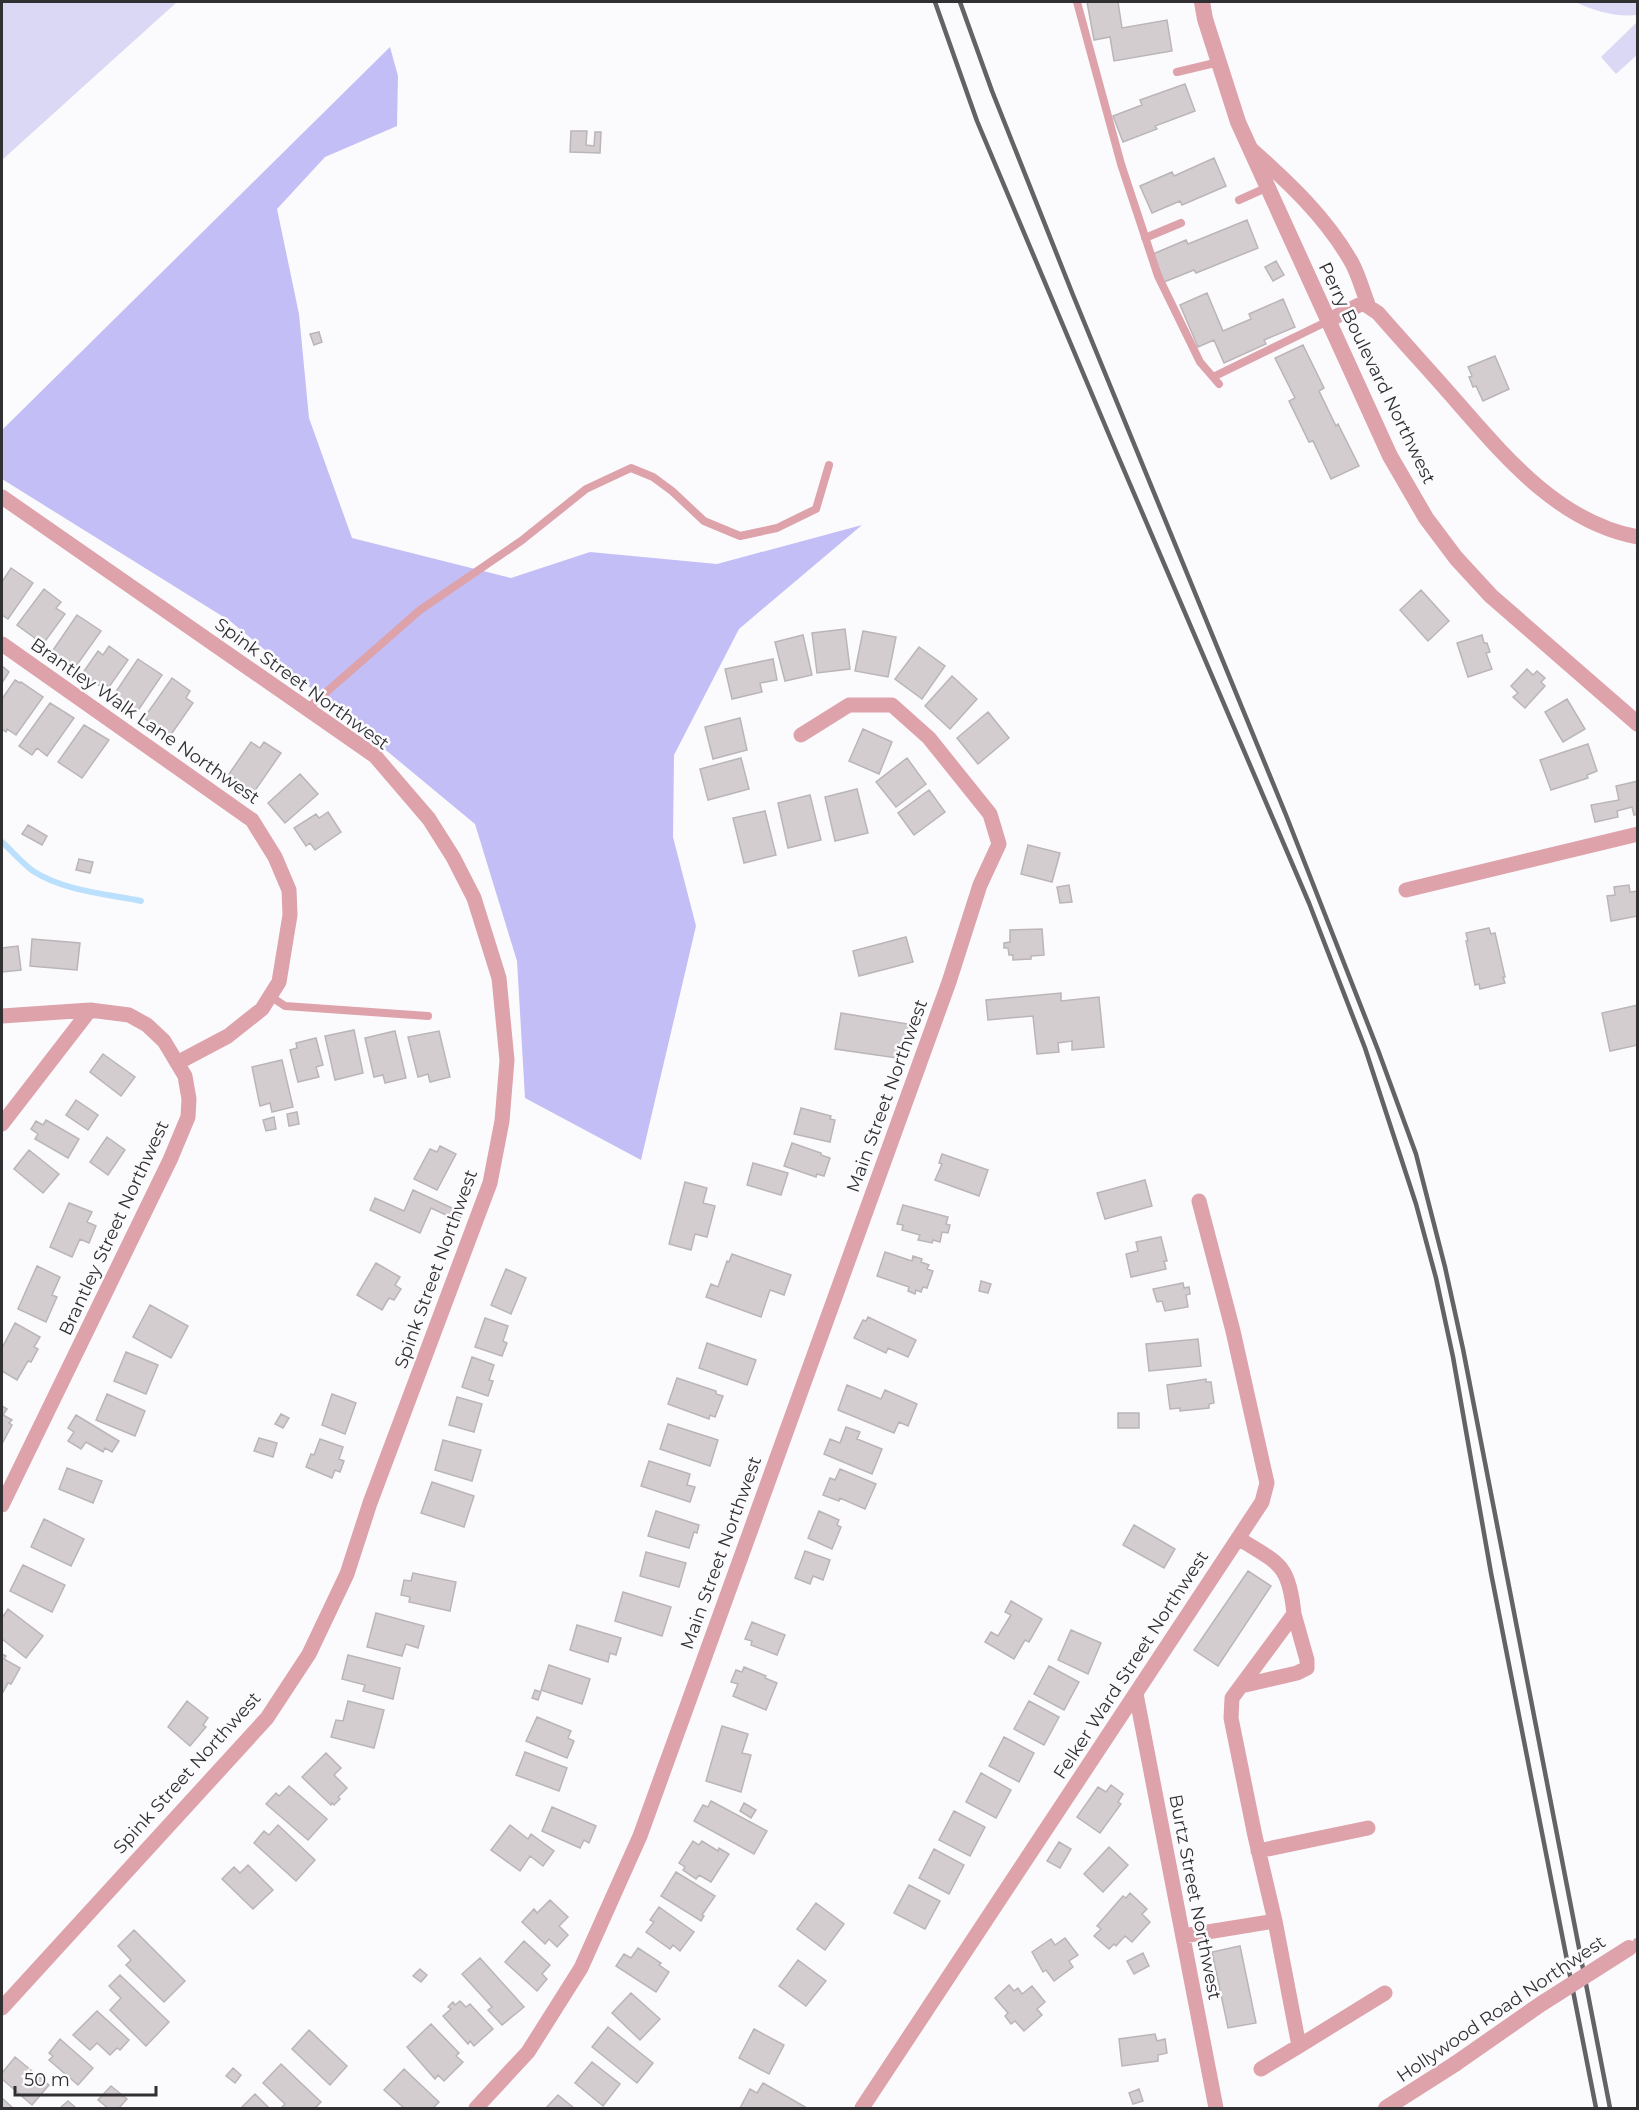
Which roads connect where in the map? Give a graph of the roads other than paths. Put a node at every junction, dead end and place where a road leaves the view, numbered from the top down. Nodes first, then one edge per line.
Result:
1 (1077, 2) edge
2 (1202, 2) edge
3 (1219, 62) junction
4 (1178, 72) dead end
5 (1250, 148) junction
6 (1268, 187) junction
7 (1239, 200) dead end
8 (1181, 223) dead end
9 (1145, 238) junction
10 (1369, 307) junction
11 (1329, 320) junction
12 (829, 465) dead end
13 (2, 497) edge
14 (1638, 537) edge
15 (2, 644) edge
16 (307, 709) junction
17 (1638, 724) edge
18 (801, 735) dead end
19 (1638, 834) edge
20 (1406, 890) dead end
21 (270, 996) junction
22 (90, 1010) junction
23 (2, 1016) edge
24 (428, 1016) dead end
25 (177, 1063) junction
26 (2, 1124) edge
27 (1199, 1201) dead end
28 (2, 1505) edge
29 (1238, 1538) junction
30 (1294, 1614) junction
31 (1241, 1686) junction
32 (1136, 1694) junction
33 (1368, 1828) dead end
34 (1258, 1851) junction
35 (1275, 1921) junction
36 (1183, 1936) junction
37 (1635, 1944) edge
38 (1385, 1993) dead end
39 (2, 2008) edge
40 (1299, 2046) junction
41 (1261, 2069) dead end
42 (476, 2109) edge
43 (862, 2109) edge
44 (1216, 2109) edge
45 (1386, 2109) edge

1 - 9 lane
2 - 3 street, Perry Boulevard Northwest
3 - 4 lane
3 - 5 street, Perry Boulevard Northwest
5 - 6 street, Perry Boulevard Northwest
5 - 10 street
6 - 7 lane
6 - 11 street, Perry Boulevard Northwest
8 - 9 lane
9 - 11 lane
10 - 11 street
10 - 14 street
11 - 17 street, Perry Boulevard Northwest
12 - 16 lane
13 - 16 street, Spink Street Northwest
15 - 21 street, Brantley Walk Lane Northwest
16 - 39 street, Spink Street Northwest
18 - 42 street, Main Street Northwest
19 - 20 street
21 - 24 lane
21 - 25 street, Brantley Walk Lane Northwest
22 - 23 street, Brantley Street Northwest
22 - 25 street, Brantley Street Northwest
22 - 26 street
25 - 28 street, Brantley Street Northwest
27 - 29 street, Felker Ward Street Northwest
29 - 30 street
29 - 32 street, Felker Ward Street Northwest
30 - 31 street
30 - 31 street
31 - 34 street
32 - 36 street, Burtz Street Northwest
32 - 43 street, Felker Ward Street Northwest
33 - 34 street
34 - 35 street
35 - 36 street
35 - 40 street
36 - 44 street, Burtz Street Northwest
37 - 45 street, Hollywood Road Northwest, bridge
38 - 40 street
40 - 41 street

